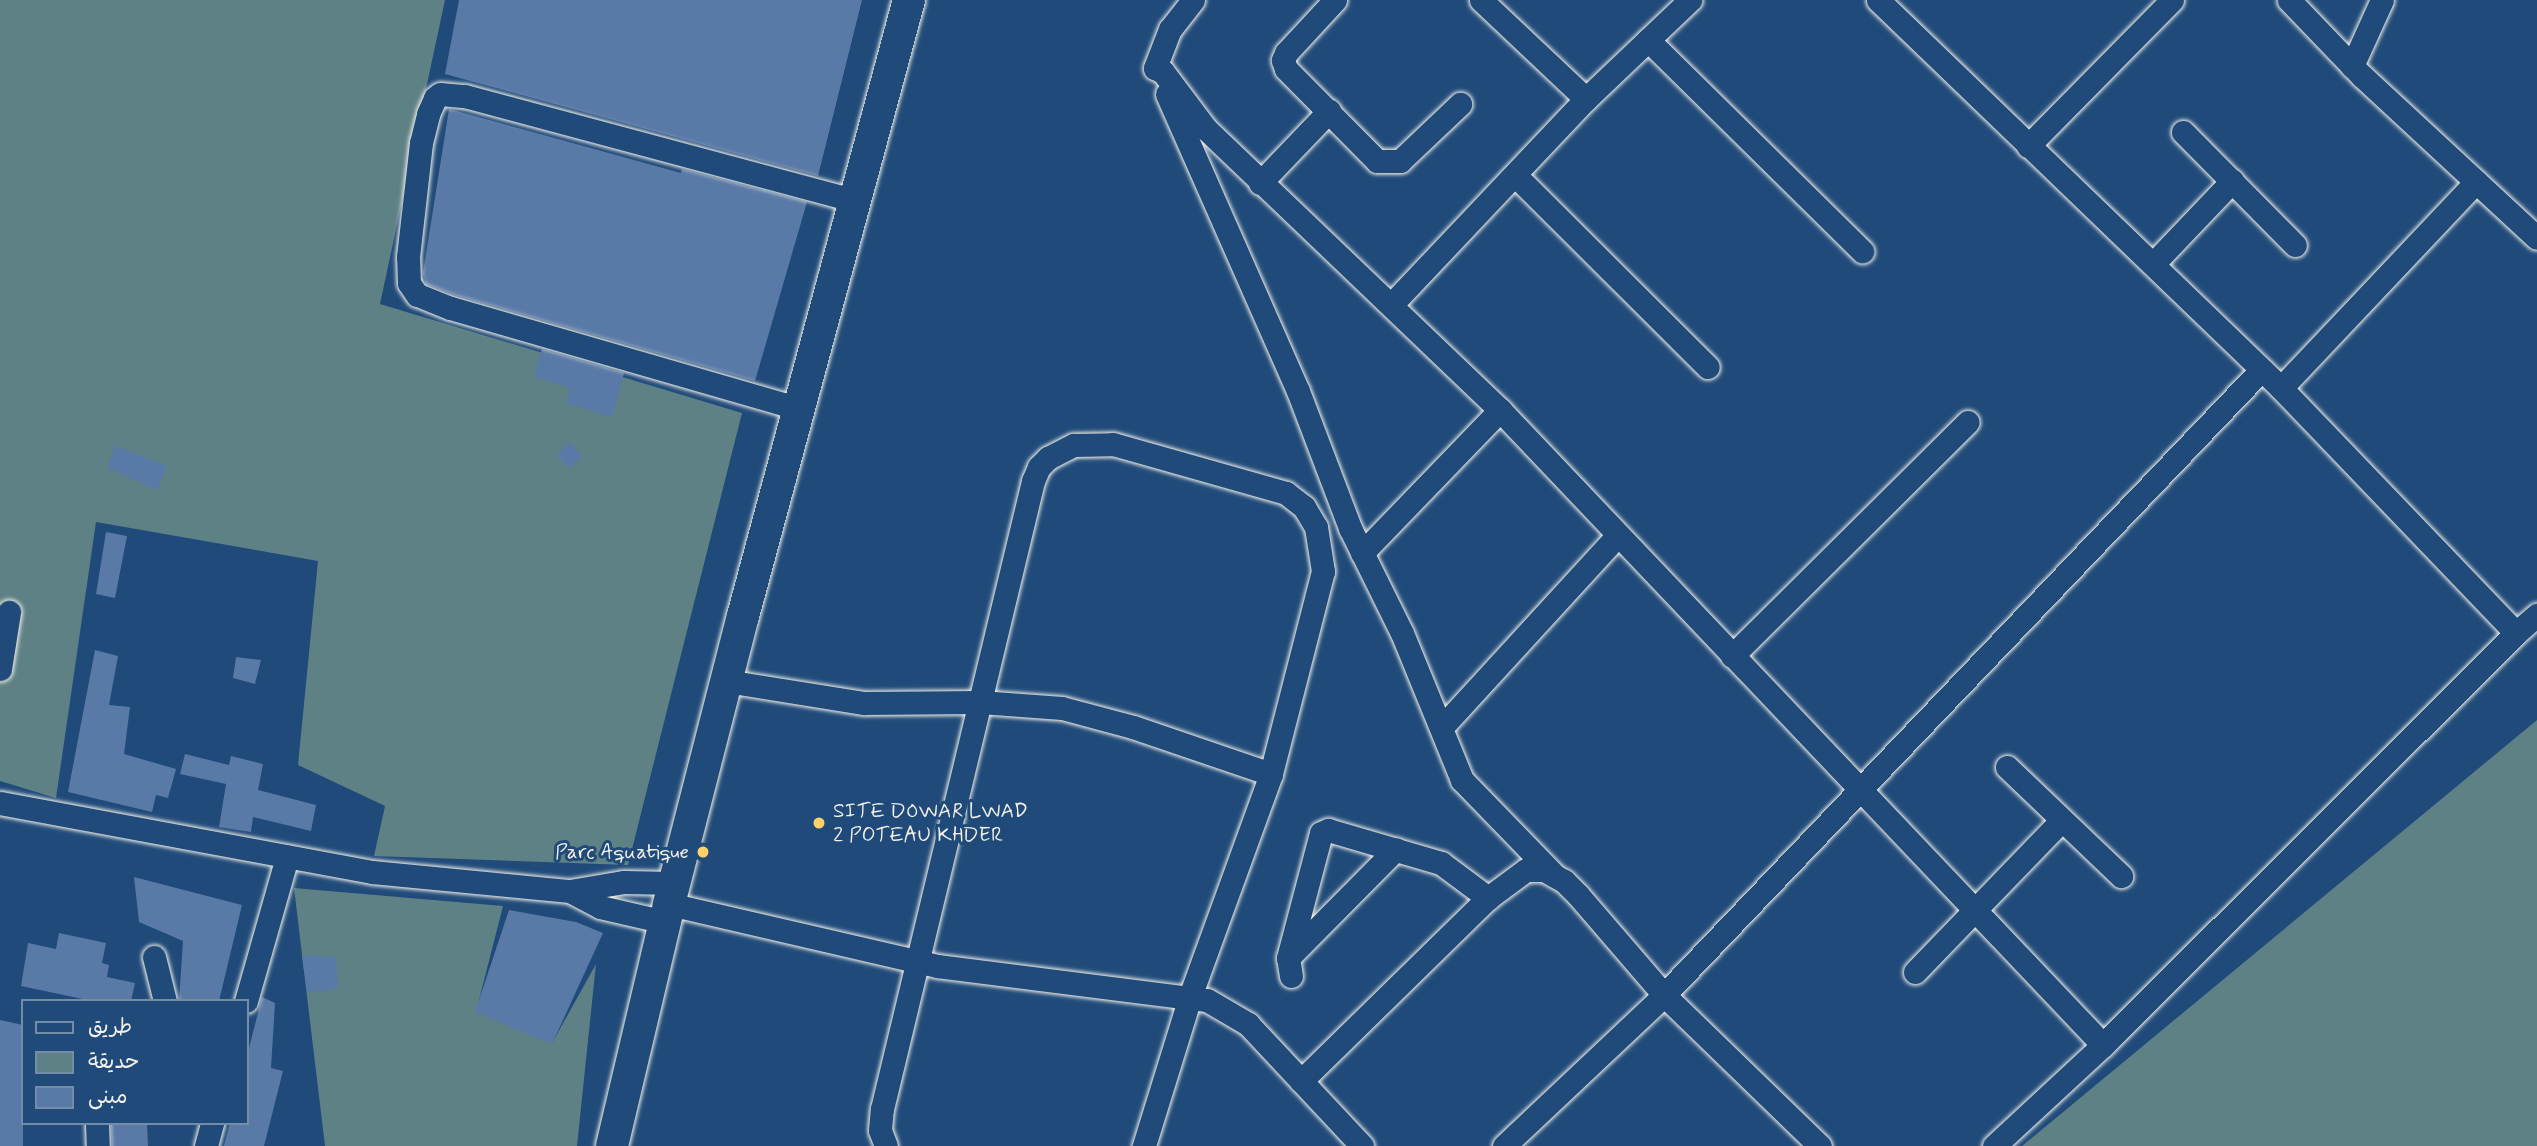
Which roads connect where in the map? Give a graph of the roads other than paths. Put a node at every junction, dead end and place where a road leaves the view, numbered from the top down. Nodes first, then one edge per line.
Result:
1 (909, 0) edge
2 (1193, 0) edge
3 (1335, 0) edge
4 (1481, 0) edge
5 (1690, 0) edge
6 (1878, 0) edge
7 (2172, 0) edge
8 (2289, 0) edge
9 (2382, 0) edge
10 (1648, 40) junction
11 (2352, 66) junction
12 (1155, 68) junction
13 (1586, 99) junction
14 (1460, 104) dead end
15 (1329, 111) junction
16 (2183, 132) dead end
17 (2028, 146) junction
18 (1515, 175) junction
19 (2232, 181) junction
20 (2476, 181) junction
21 (1260, 183) junction
22 (853, 200) junction
23 (2537, 238) edge
24 (2295, 245) dead end
25 (1862, 251) dead end
26 (2153, 264) junction
27 (1391, 305) junction
28 (1708, 367) dead end
29 (2261, 370) junction
30 (2281, 388) junction
31 (797, 408) junction
32 (1500, 410) junction
33 (1968, 422) dead end
34 (1617, 536) junction
35 (1362, 553) junction
36 (9, 612) dead end
37 (2537, 615) edge
38 (2516, 632) junction
39 (1732, 656) junction
40 (0, 669) edge
41 (726, 681) junction
42 (981, 702) junction
43 (1442, 727) junction
44 (2007, 767) dead end
45 (1271, 774) junction
46 (1858, 789) junction
47 (0, 803) edge
48 (2062, 820) junction
49 (1396, 849) junction
50 (286, 856) junction
51 (1554, 875) junction
52 (2121, 876) dead end
53 (570, 891) junction
54 (1488, 898) junction
55 (669, 903) junction
56 (1974, 911) junction
57 (154, 957) dead end
58 (918, 962) junction
59 (1915, 972) dead end
60 (1664, 995) junction
61 (1190, 997) junction
62 (164, 999) edge
63 (247, 999) edge
64 (2103, 1045) junction
65 (1301, 1081) junction
66 (97, 1125) edge
67 (193, 1125) edge
68 (211, 1125) edge
69 (98, 1146) edge
70 (196, 1146) edge
71 (206, 1146) edge
72 (612, 1146) edge
73 (886, 1146) edge
74 (1144, 1146) edge
75 (1362, 1146) edge
76 (1504, 1146) edge
77 (1819, 1146) edge
78 (1994, 1146) edge

1 - 22 main road
2 - 12 street
3 - 15 street
4 - 13 street
5 - 10 street
6 - 17 street
7 - 17 street
8 - 11 street
9 - 11 street
10 - 13 street
10 - 25 street
11 - 20 street
12 - 21 street
12 - 35 street
13 - 18 street
14 - 15 street
15 - 21 street
16 - 19 street
17 - 26 street
18 - 27 street
18 - 28 street
19 - 24 street
19 - 26 street
20 - 23 street
20 - 30 street
21 - 27 street
22 - 31 main road
22 - 31 street
26 - 29 street
27 - 32 street
29 - 30 street
29 - 46 street
30 - 38 street
31 - 41 main road
32 - 34 street
32 - 35 street
33 - 39 street
34 - 39 street
34 - 43 street
35 - 43 street
36 - 40 street
37 - 38 street
38 - 64 street
39 - 46 street
41 - 42 street
41 - 55 main road
42 - 45 street
42 - 45 street
42 - 58 street
43 - 51 street
44 - 48 street
45 - 61 street
46 - 56 street
46 - 60 street
47 - 50 street
48 - 52 street
48 - 56 street
49 - 49 street
49 - 54 street
50 - 53 street
50 - 63 street
51 - 54 street
51 - 60 street
53 - 55 street
53 - 55 street
54 - 65 street
55 - 58 street
55 - 72 main road
56 - 59 street
56 - 64 street
57 - 62 street
58 - 61 street
58 - 73 street
60 - 76 street
60 - 77 street
61 - 65 street
61 - 74 street
64 - 78 street
65 - 75 street
66 - 69 street
67 - 70 street
68 - 71 street

